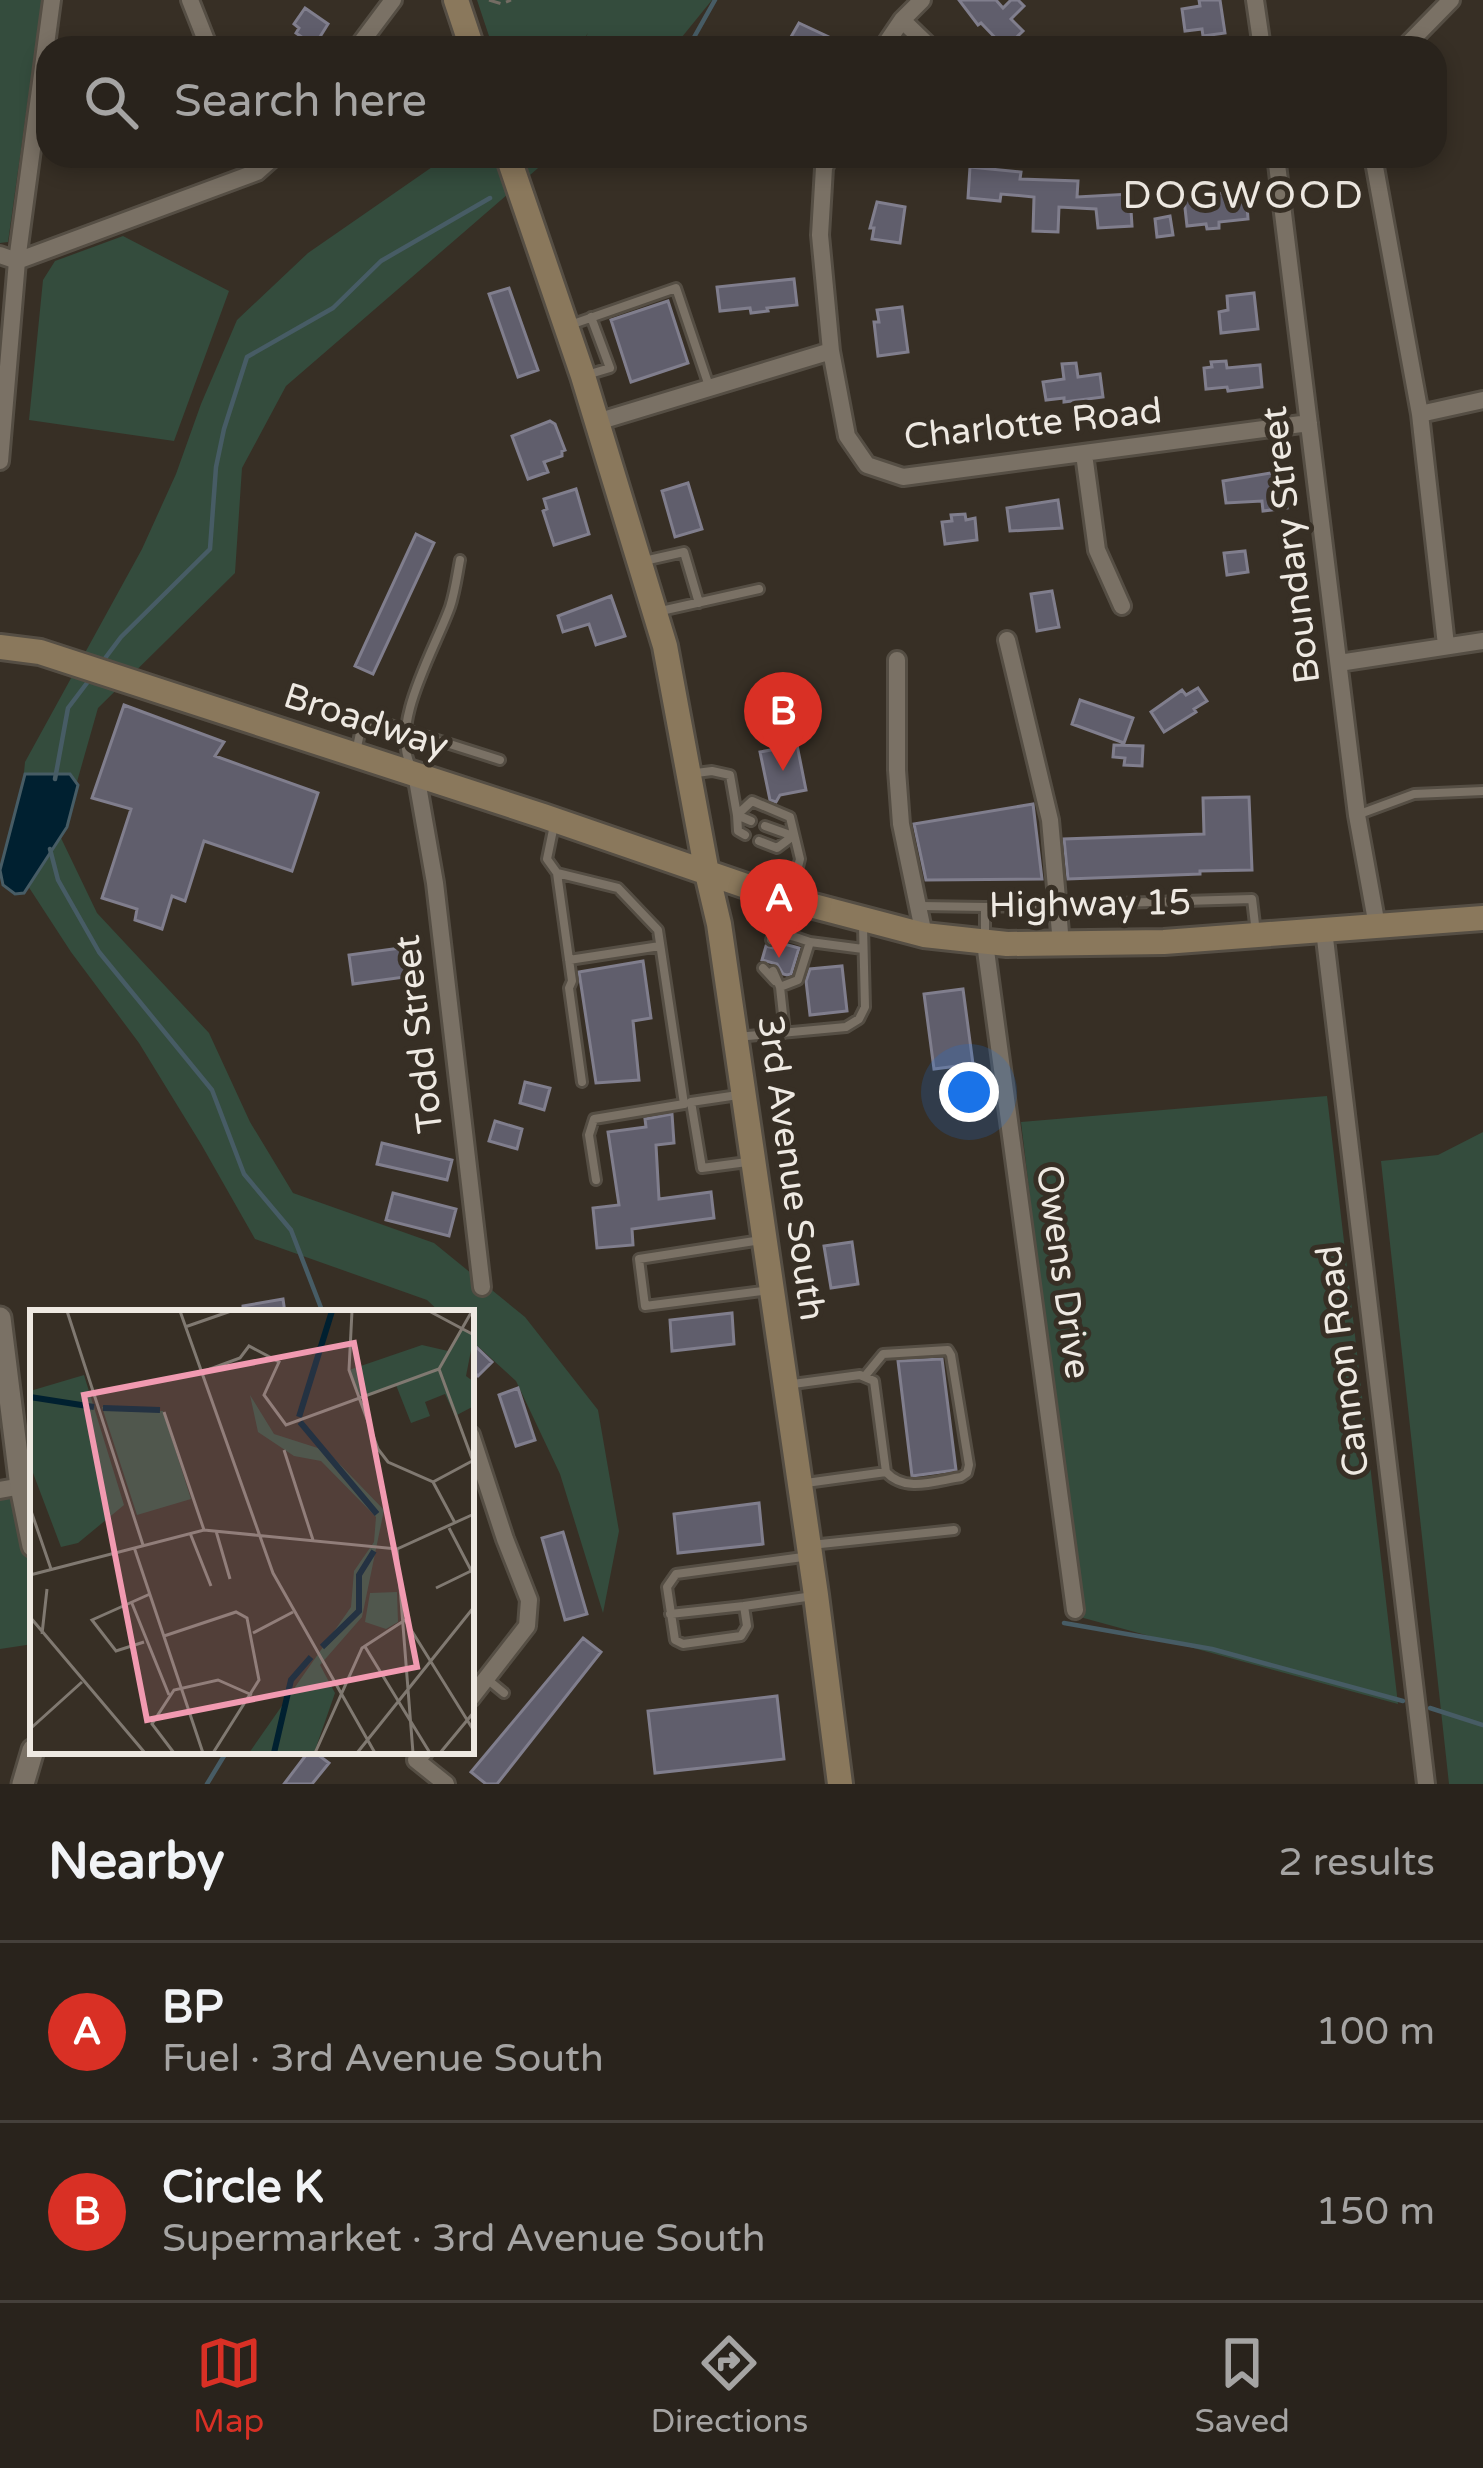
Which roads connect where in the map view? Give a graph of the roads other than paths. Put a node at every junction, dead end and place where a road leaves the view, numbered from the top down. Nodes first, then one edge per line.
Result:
1 (52, 0) edge
2 (190, 0) edge
3 (393, 0) edge
4 (456, 0) edge
5 (922, 0) edge
6 (1255, 0) edge
7 (1451, 0) edge
8 (902, 20) junction
9 (46, 36) edge
10 (204, 36) edge
11 (366, 36) edge
12 (468, 36) edge
13 (891, 36) edge
14 (919, 36) edge
15 (1260, 36) edge
16 (1416, 36) edge
17 (36, 94) edge
18 (244, 168) edge
19 (512, 168) edge
20 (824, 168) edge
21 (1277, 168) edge
22 (1375, 168) edge
23 (8, 258) edge
24 (592, 317) junction
25 (565, 327) junction
26 (831, 351) junction
27 (583, 376) junction
28 (709, 388) junction
29 (1483, 400) edge
30 (1420, 414) junction
31 (597, 422) junction
32 (1309, 423) junction
33 (1084, 454) junction
34 (0, 461) edge
35 (460, 560) dead end
36 (639, 562) junction
37 (759, 589) dead end
38 (699, 603) junction
39 (1122, 606) dead end
40 (655, 613) junction
41 (1007, 640) dead end
42 (1483, 641) edge
43 (1446, 646) junction
44 (0, 647) edge
45 (897, 660) dead end
46 (1339, 663) junction
47 (405, 731) junction
48 (356, 755) junction
49 (500, 760) dead end
50 (416, 775) junction
51 (688, 775) junction
52 (1483, 791) edge
53 (737, 815) junction
54 (1357, 815) junction
55 (555, 820) junction
56 (751, 821) dead end
57 (765, 826) dead end
58 (745, 835) dead end
59 (793, 836) junction
60 (759, 841) dead end
61 (557, 873) junction
62 (707, 873) junction
63 (790, 900) junction
64 (1058, 904) junction
65 (918, 906) junction
66 (985, 907) junction
67 (1483, 918) edge
68 (862, 919) junction
69 (1377, 926) junction
70 (1324, 930) junction
71 (924, 935) junction
72 (1257, 935) junction
73 (771, 940) dead end
74 (810, 942) junction
75 (985, 943) junction
76 (1061, 944) junction
77 (660, 946) junction
78 (863, 950) junction
79 (569, 960) junction
80 (768, 970) dead end
81 (780, 987) junction
82 (785, 1033) junction
83 (736, 1037) junction
84 (582, 1082) dead end
85 (745, 1094) junction
86 (688, 1103) junction
87 (755, 1161) junction
88 (596, 1180) dead end
89 (765, 1239) junction
90 (482, 1287) dead end
91 (771, 1290) junction
92 (0, 1318) edge
93 (865, 1376) junction
94 (785, 1385) junction
95 (474, 1444) edge
96 (886, 1472) junction
97 (800, 1484) junction
98 (18, 1487) edge
99 (954, 1530) dead end
100 (30, 1534) edge
101 (810, 1551) junction
102 (816, 1595) junction
103 (743, 1606) junction
104 (1075, 1610) dead end
105 (670, 1614) junction
106 (486, 1679) junction
107 (474, 1694) edge
108 (504, 1694) dead end
109 (32, 1754) edge
110 (422, 1754) edge
111 (834, 1783) edge
112 (23, 1784) edge
113 (446, 1784) edge
114 (1426, 1784) edge

1 - 9 street
2 - 10 street
3 - 11 street
4 - 12 main road
5 - 8 street
6 - 15 street
7 - 16 street
8 - 13 street
8 - 14 street
17 - 23 street
18 - 23 street
19 - 25 main road, 3rd Avenue South
20 - 26 street, Charlotte Road
21 - 32 street, Boundary Street
22 - 30 street
23 - 34 street
24 - 25 lane
24 - 27 lane
24 - 28 lane
25 - 27 main road, 3rd Avenue South
26 - 28 street
26 - 33 street, Charlotte Road
27 - 31 main road, 3rd Avenue South
28 - 31 street
29 - 30 street
30 - 43 street
31 - 36 main road, 3rd Avenue South
32 - 33 street, Charlotte Road
32 - 46 street, Boundary Street
33 - 39 street
35 - 47 lane
36 - 38 lane
36 - 40 main road, 3rd Avenue South
37 - 38 lane
38 - 40 lane
40 - 51 main road, 3rd Avenue South
41 - 64 street
42 - 43 street
43 - 46 street
44 - 48 main road, Broadway
45 - 65 street
46 - 54 street, Boundary Street
47 - 48 lane
47 - 49 lane
47 - 50 lane
48 - 50 main road, Broadway
50 - 55 main road, Broadway
50 - 90 street, Todd Street
51 - 53 lane
51 - 62 main road, 3rd Avenue South
52 - 54 lane
53 - 56 lane
53 - 58 lane
53 - 59 lane
54 - 69 street, Boundary Street
55 - 61 lane
55 - 62 main road, Broadway
57 - 59 lane
59 - 60 lane
59 - 63 lane
61 - 77 lane
61 - 79 lane
62 - 63 main road, Highway 15
62 - 83 main road, 3rd Avenue South
63 - 68 main road, Highway 15
64 - 66 lane
64 - 72 lane
64 - 76 street
65 - 66 lane
65 - 71 street
66 - 75 lane
67 - 69 main road, Highway 15
68 - 71 main road, Highway 15
68 - 78 lane
69 - 70 main road, Highway 15
70 - 72 main road, Highway 15
70 - 114 street, Cannon Road
71 - 75 main road, Highway 15
72 - 76 main road, Highway 15
73 - 74 lane
74 - 78 lane
74 - 81 lane
75 - 76 main road, Highway 15
75 - 104 street, Owens Drive
77 - 79 lane
77 - 86 lane
78 - 82 lane
79 - 84 lane
80 - 81 lane
81 - 82 lane
82 - 83 lane
83 - 85 main road, 3rd Avenue South
85 - 86 lane
85 - 87 main road, 3rd Avenue South
86 - 87 lane
86 - 88 lane
87 - 89 main road, 3rd Avenue South
89 - 91 main road, 3rd Avenue South
89 - 91 lane
91 - 94 main road, 3rd Avenue South
92 - 98 street
93 - 94 lane
93 - 96 lane
93 - 96 lane
94 - 97 main road, 3rd Avenue South
95 - 106 street
96 - 97 lane
97 - 101 main road, 3rd Avenue South
98 - 100 street
99 - 101 lane
101 - 102 main road, 3rd Avenue South
101 - 105 lane
102 - 103 lane
102 - 111 main road, 3rd Avenue South
103 - 105 lane
103 - 105 lane
106 - 107 street
106 - 108 lane
109 - 112 street
110 - 113 street

